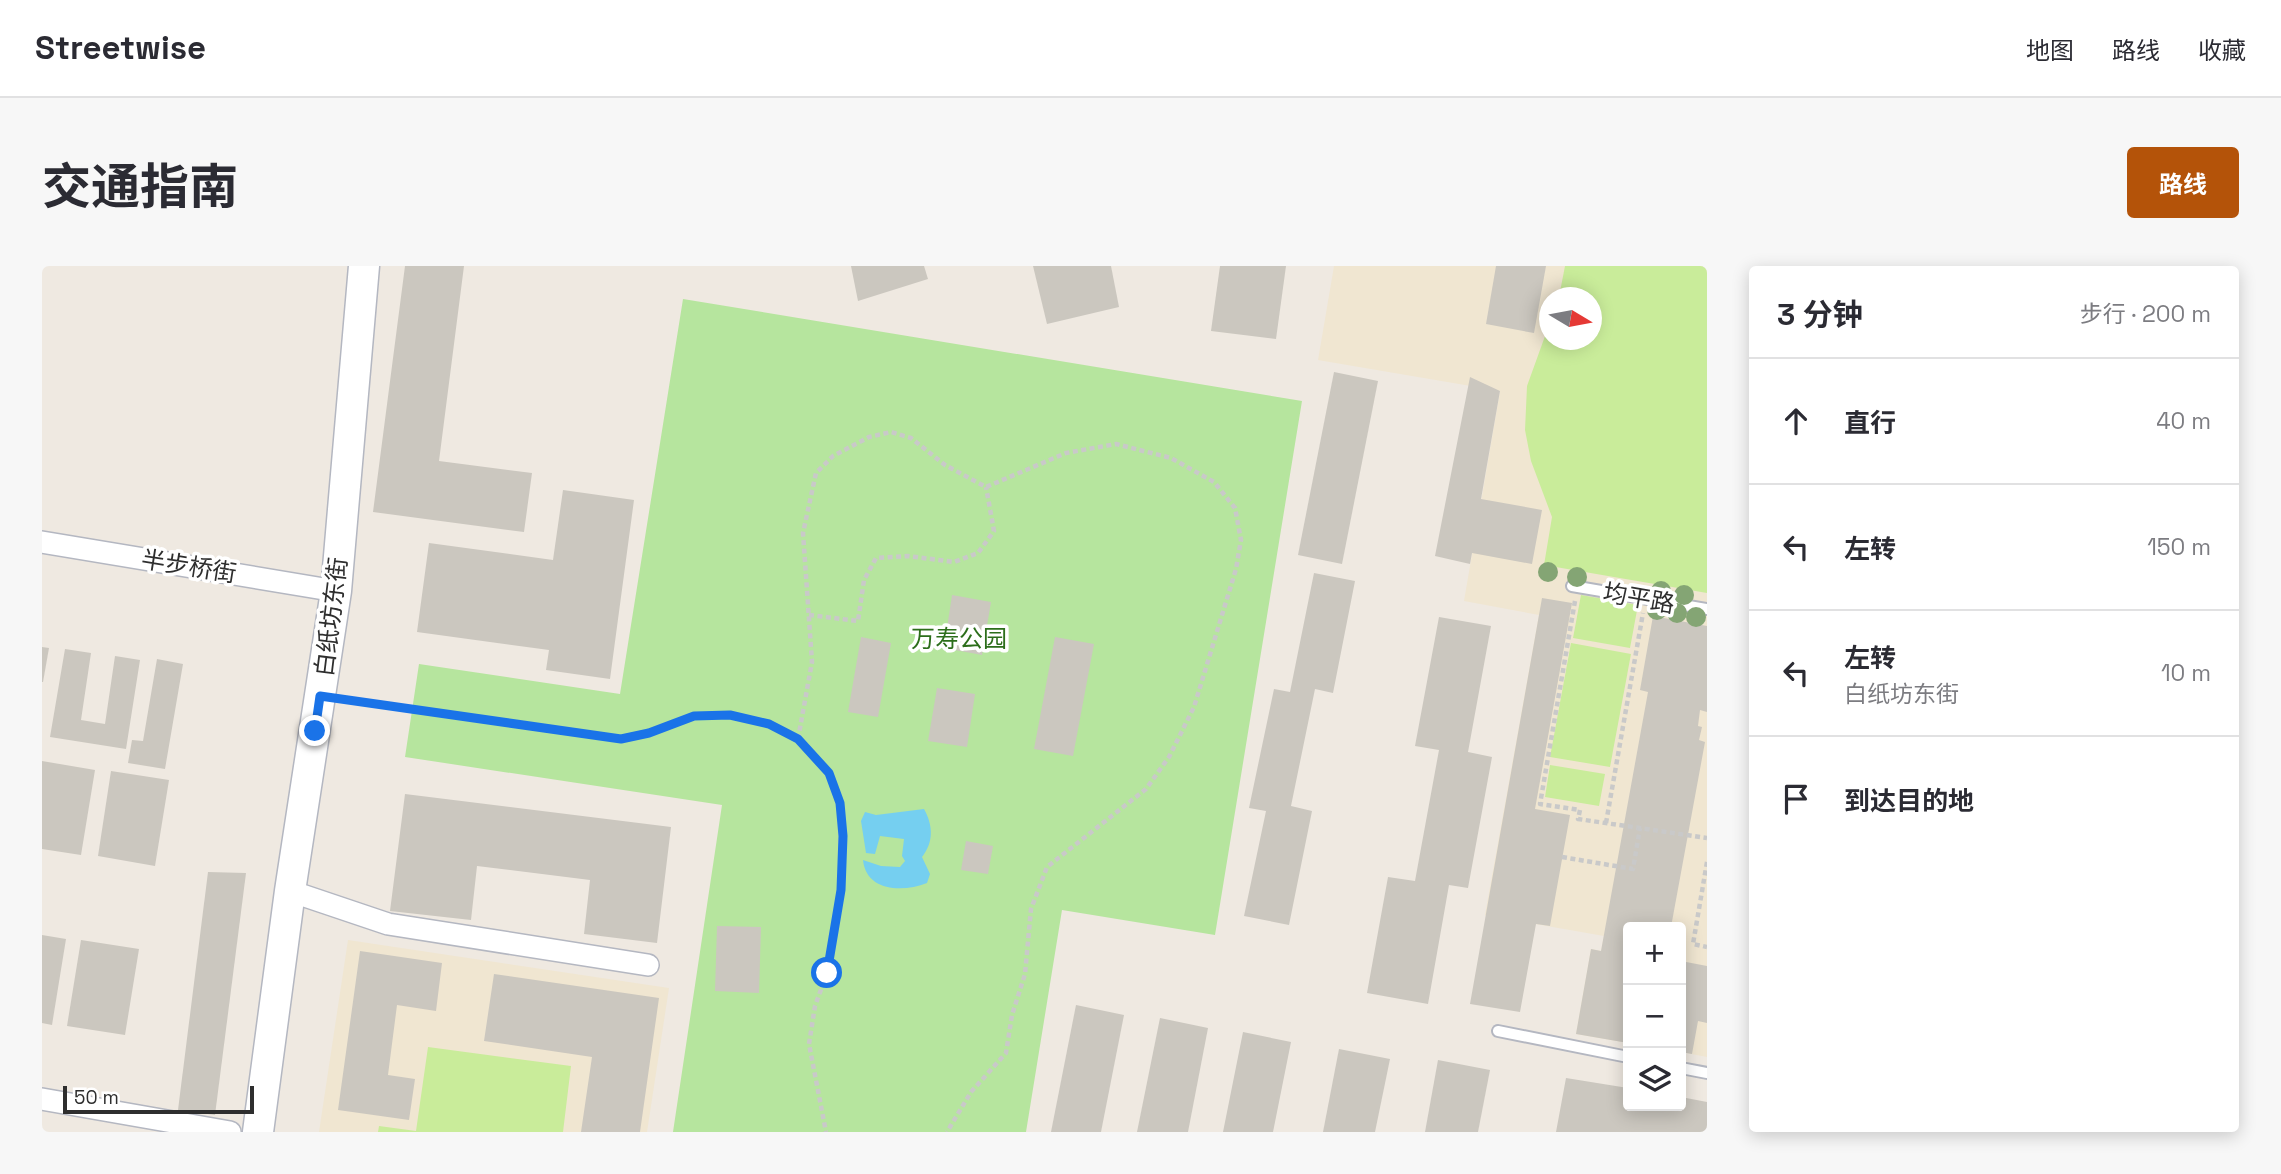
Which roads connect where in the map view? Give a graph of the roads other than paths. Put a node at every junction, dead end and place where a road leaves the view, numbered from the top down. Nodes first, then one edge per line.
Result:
1 (364, 266) edge
2 (42, 542) edge
3 (1575, 586) road end
4 (336, 591) junction
5 (1707, 609) edge
6 (290, 891) junction
7 (648, 965) dead end
8 (1498, 1031) dead end
9 (1623, 1056) edge
10 (1686, 1069) edge
11 (1707, 1073) edge
12 (42, 1099) edge
13 (230, 1132) edge
14 (258, 1132) edge

1 - 4 street, 白纸坊东街
2 - 4 street, 半步桥街
3 - 5 lane, 均平路
4 - 6 street, 白纸坊东街
6 - 7 street
6 - 14 street, 白纸坊东街
8 - 9 lane
10 - 11 lane
12 - 13 street

